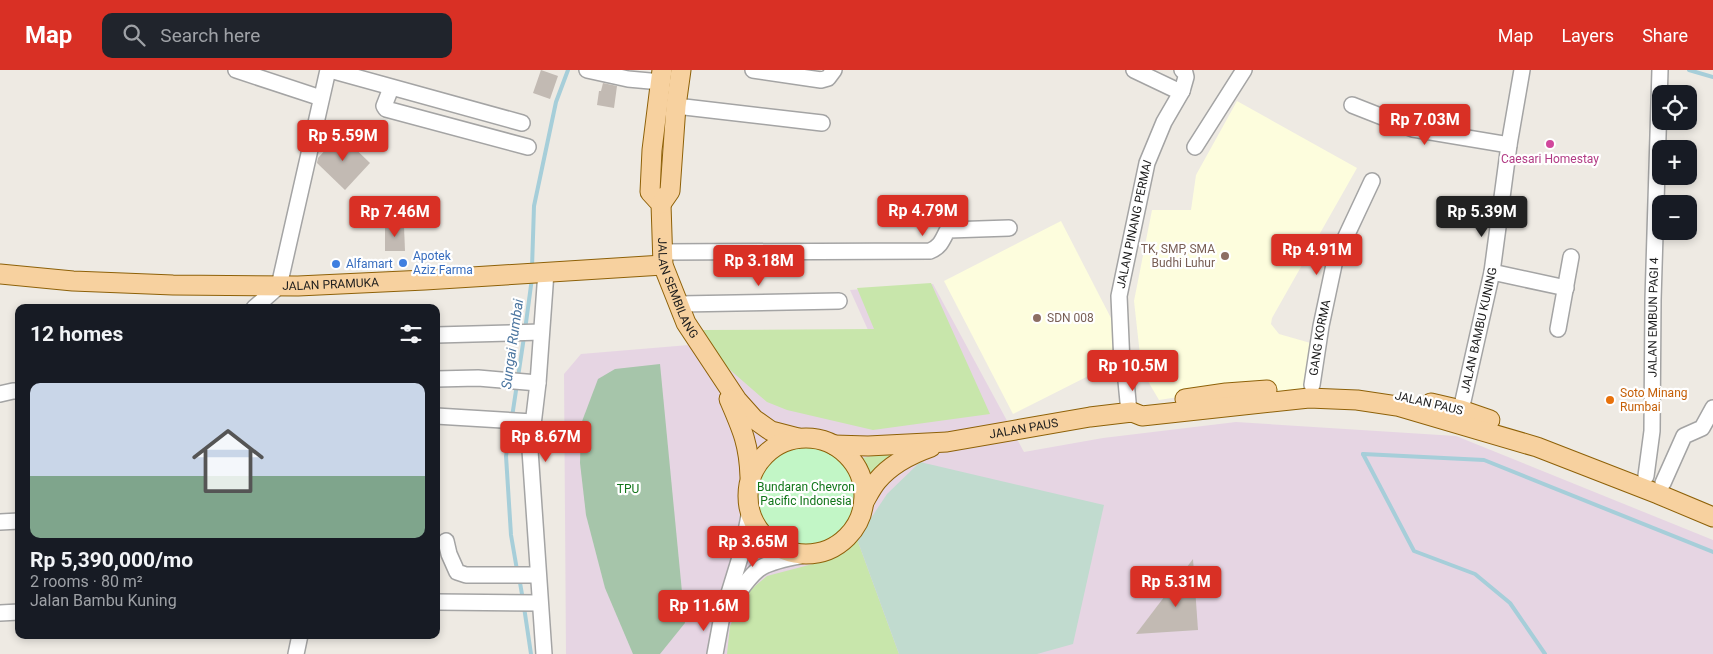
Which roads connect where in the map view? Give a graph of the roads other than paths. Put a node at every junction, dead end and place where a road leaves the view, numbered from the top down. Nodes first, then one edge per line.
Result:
1 (236, 70) edge
2 (329, 70) edge
3 (588, 70) edge
4 (681, 70) edge
5 (753, 70) edge
6 (834, 70) edge
7 (1134, 70) edge
8 (1182, 70) edge
9 (1244, 70) edge
10 (1522, 70) edge
11 (1659, 74) edge
12 (662, 76) edge
13 (391, 88) junction
14 (1182, 91) junction
15 (321, 98) junction
16 (1352, 105) dead end
17 (676, 106) junction
18 (522, 123) dead end
19 (822, 123) dead end
20 (1509, 146) junction
21 (528, 147) dead end
22 (1195, 147) dead end
23 (1372, 181) dead end
24 (660, 196) junction
25 (1010, 228) dead end
26 (1571, 257) dead end
27 (662, 258) junction
28 (546, 272) junction
29 (1492, 272) junction
30 (0, 274) edge
31 (279, 286) junction
32 (1566, 288) junction
33 (839, 301) dead end
34 (259, 304) edge
35 (680, 304) junction
36 (1558, 328) dead end
37 (530, 332) junction
38 (440, 335) edge
39 (714, 366) junction
40 (440, 379) edge
41 (524, 382) junction
42 (1312, 385) junction
43 (15, 391) edge
44 (0, 394) edge
45 (1713, 408) edge
46 (1460, 410) junction
47 (1126, 413) junction
48 (440, 416) edge
49 (519, 421) junction
50 (798, 438) junction
51 (947, 442) junction
52 (834, 445) junction
53 (750, 479) junction
54 (1655, 479) junction
55 (864, 502) junction
56 (1713, 504) edge
57 (750, 511) junction
58 (1713, 517) edge
59 (15, 521) edge
60 (0, 522) edge
61 (446, 541) dead end
62 (808, 554) junction
63 (525, 575) junction
64 (440, 602) edge
65 (529, 603) junction
66 (15, 612) edge
67 (0, 614) edge
68 (722, 616) junction
69 (299, 639) edge
70 (296, 654) edge
71 (544, 654) edge
72 (715, 654) edge

1 - 15 street
2 - 13 street
2 - 15 street
3 - 12 street
4 - 17 main road, JALAN SEMBILANG
5 - 6 street
7 - 14 street
8 - 14 street
9 - 22 street
10 - 20 street, JALAN BAMBU KUNING
11 - 54 street, JALAN EMBUN PAGI 4
12 - 24 main road, JALAN SEMBILANG
13 - 18 street
13 - 21 street
14 - 47 street, JALAN PINANG PERMAI
15 - 31 street
16 - 20 street
17 - 19 street
17 - 24 main road, JALAN SEMBILANG
20 - 29 street, JALAN BAMBU KUNING
23 - 42 street, GANG KORMA
24 - 27 main road, JALAN SEMBILANG
25 - 27 street
26 - 32 street
27 - 28 main road, JALAN PRAMUKA
27 - 35 main road, JALAN SEMBILANG
28 - 31 main road, JALAN PRAMUKA
28 - 37 street
29 - 32 street
29 - 46 street, JALAN BAMBU KUNING
30 - 31 main road, JALAN PRAMUKA
31 - 34 street
32 - 36 street
33 - 35 street
35 - 39 main road, JALAN SEMBILANG
37 - 38 street
37 - 41 street
39 - 50 main road, JALAN SEMBILANG
39 - 53 main road, JALAN SEMBILANG
40 - 41 street
41 - 49 street
42 - 46 main road, JALAN PAUS
42 - 47 main road, JALAN PAUS
43 - 44 street
45 - 54 street
46 - 54 main road, JALAN PAUS
47 - 51 main road, JALAN PAUS
47 - 58 main road, JALAN PAUS
48 - 49 street
49 - 63 street
50 - 52 main road
50 - 53 main road
51 - 52 main road, JALAN PAUS
51 - 55 main road, JALAN PAUS
52 - 55 main road
53 - 57 main road
54 - 56 main road, JALAN PAUS
55 - 62 main road
57 - 62 main road
57 - 68 street
59 - 60 street
61 - 63 street
62 - 68 street
63 - 65 street
64 - 65 street
65 - 71 street
66 - 67 street
68 - 72 street
69 - 70 street

